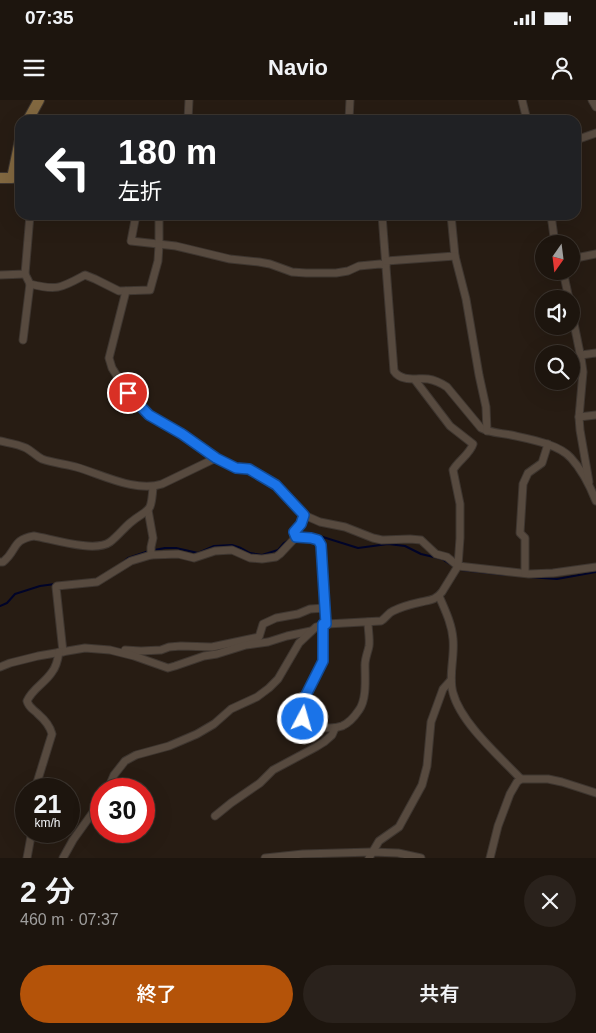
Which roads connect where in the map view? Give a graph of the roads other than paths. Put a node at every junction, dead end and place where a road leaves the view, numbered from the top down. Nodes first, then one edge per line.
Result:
1 (39, 100) edge
2 (189, 100) edge
3 (350, 100) edge
4 (522, 100) edge
5 (592, 100) edge
6 (596, 107) edge
7 (31, 115) edge
8 (188, 115) edge
9 (349, 115) edge
10 (526, 115) edge
11 (596, 133) edge
12 (581, 138) edge
13 (0, 178) edge
14 (15, 178) edge
15 (30, 220) edge
16 (135, 220) edge
17 (159, 220) edge
18 (382, 220) edge
19 (451, 220) edge
20 (552, 220) edge
21 (554, 235) edge
22 (159, 245) junction
23 (596, 254) edge
24 (455, 256) junction
25 (580, 257) edge
26 (386, 263) junction
27 (25, 274) junction
28 (0, 275) edge
29 (30, 284) junction
30 (126, 291) junction
31 (577, 335) edge
32 (23, 340) dead end
33 (596, 352) edge
34 (581, 355) junction
35 (415, 380) junction
36 (596, 414) edge
37 (579, 417) junction
38 (487, 431) junction
39 (0, 441) edge
40 (548, 444) junction
41 (216, 458) junction
42 (590, 485) junction
43 (153, 487) junction
44 (596, 502) edge
45 (148, 510) junction
46 (304, 515) junction
47 (296, 536) junction
48 (151, 552) junction
49 (0, 562) edge
50 (458, 566) junction
51 (596, 567) edge
52 (525, 574) junction
53 (439, 596) junction
54 (325, 608) junction
55 (368, 622) junction
56 (325, 624) junction
57 (311, 631) junction
58 (110, 650) junction
59 (61, 652) junction
60 (0, 667) edge
61 (451, 680) junction
62 (335, 728) junction
63 (38, 778) edge
64 (113, 778) edge
65 (521, 779) junction
66 (596, 793) edge
67 (90, 816) edge
68 (216, 816) dead end
69 (30, 843) edge
70 (370, 855) edge
71 (27, 858) edge
72 (63, 858) edge
73 (265, 858) edge
74 (421, 858) edge
75 (490, 858) edge

1 - 7 main road
2 - 8 street
3 - 9 street
4 - 10 street
5 - 6 street
11 - 12 street
13 - 14 main road
15 - 27 street
16 - 22 street
17 - 22 street
18 - 26 street
19 - 24 street
20 - 21 street
22 - 26 street
22 - 30 street
23 - 25 street
24 - 26 street
24 - 38 street
26 - 35 street
27 - 28 street
27 - 29 street
29 - 30 street
29 - 32 street
30 - 41 street
31 - 34 street
33 - 34 street
34 - 37 street
35 - 38 street
35 - 50 street
36 - 37 street
37 - 42 street
38 - 40 street
39 - 43 street
40 - 42 street
40 - 52 street
41 - 43 street
41 - 46 street
42 - 44 street
43 - 45 street
45 - 48 street
45 - 49 street
46 - 47 street
46 - 50 street
47 - 48 street
47 - 54 street
48 - 59 street
50 - 52 street
50 - 53 street
51 - 52 street
53 - 55 street
53 - 61 street
54 - 56 street
54 - 58 street
55 - 56 street
55 - 62 street
56 - 57 street
56 - 62 street
57 - 58 street
57 - 64 street
58 - 59 street
59 - 60 street
59 - 63 street
61 - 65 street
61 - 70 street
62 - 68 street
65 - 66 street
65 - 75 street
67 - 72 street
69 - 71 street
70 - 73 street
70 - 74 street

